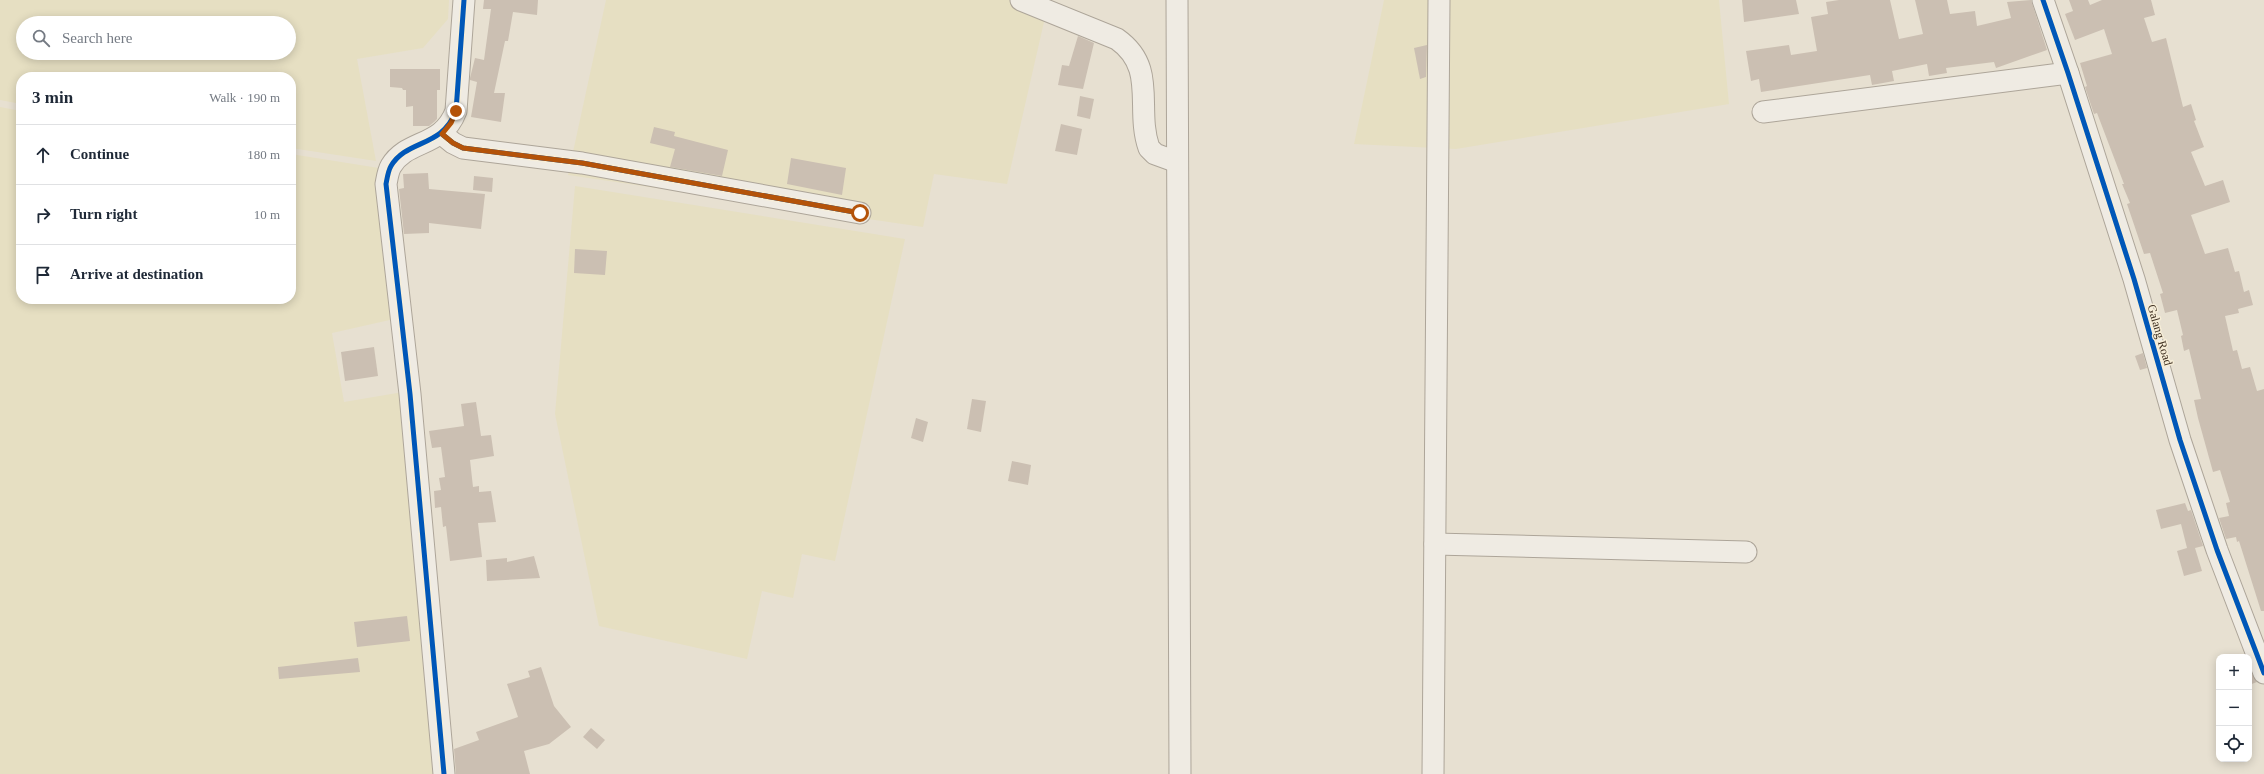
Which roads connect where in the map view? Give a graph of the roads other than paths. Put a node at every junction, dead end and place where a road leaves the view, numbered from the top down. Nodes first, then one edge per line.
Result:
1 (464, 0) edge
2 (1021, 0) edge
3 (1177, 0) edge
4 (1439, 0) edge
5 (2043, 0) edge
6 (2068, 73) junction
7 (1763, 112) dead end
8 (442, 134) junction
9 (1177, 162) junction
10 (860, 213) dead end
11 (1435, 544) junction
12 (1746, 552) dead end
13 (2264, 673) edge
14 (444, 774) edge
15 (1180, 774) edge
16 (1433, 774) edge

1 - 8 street
2 - 9 street
3 - 9 street
4 - 11 street
5 - 6 street, Galang Road
6 - 7 street
6 - 13 street, Galang Road
8 - 10 street
8 - 14 street
9 - 15 street
11 - 12 street
11 - 16 street

